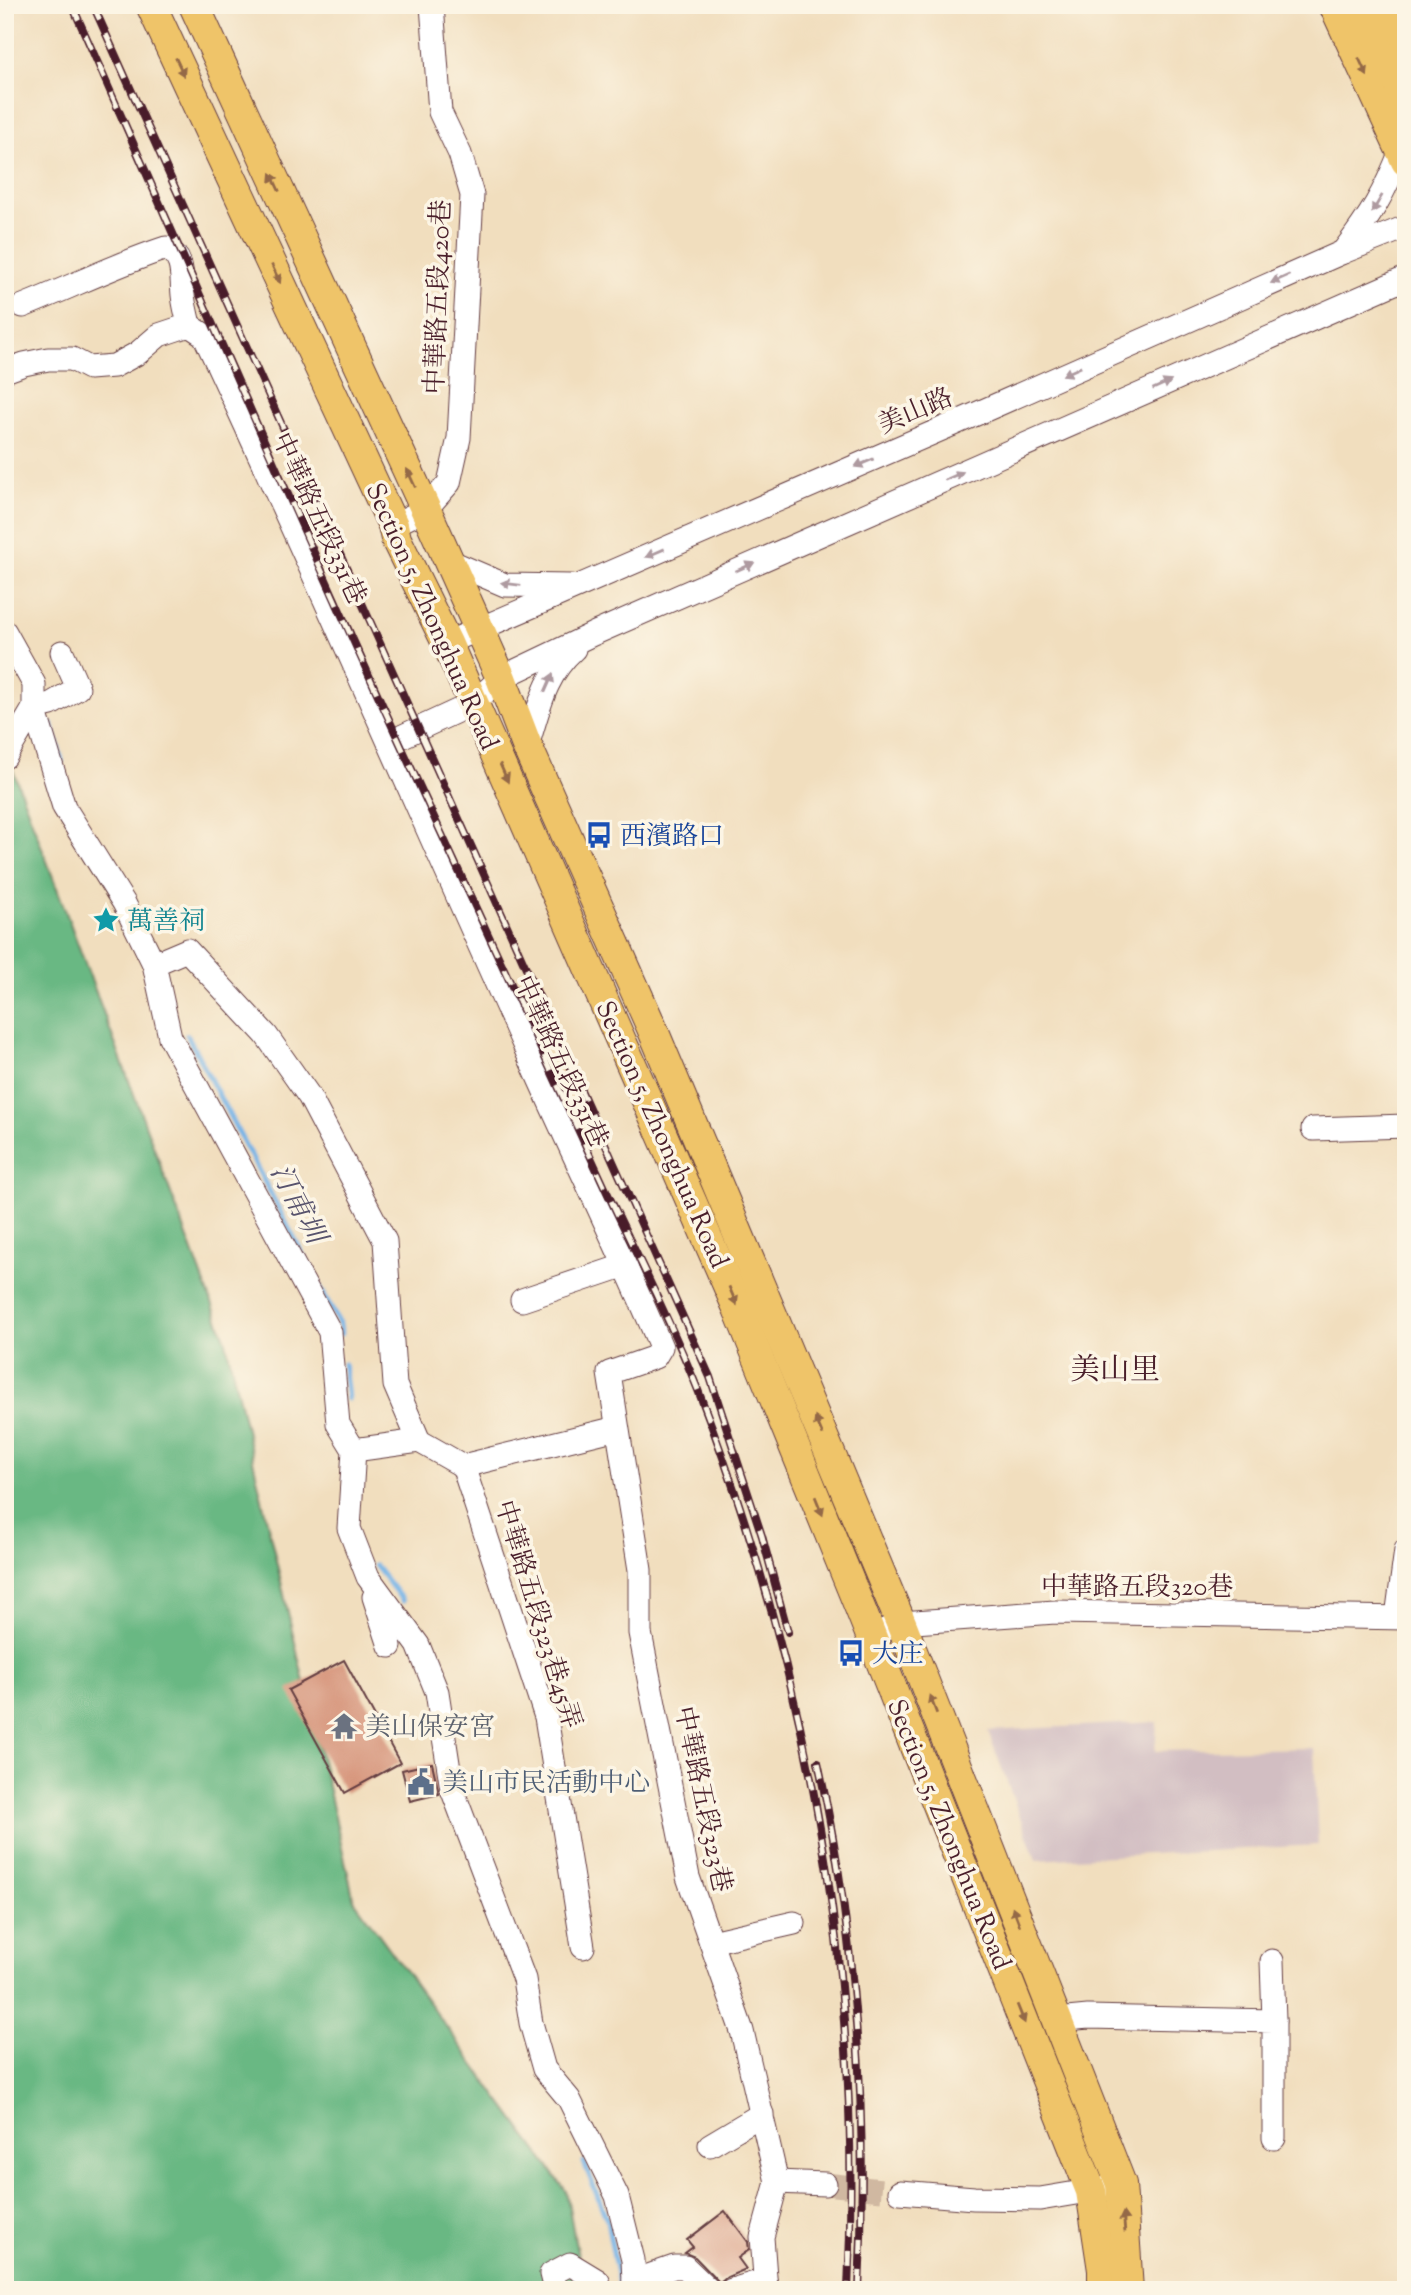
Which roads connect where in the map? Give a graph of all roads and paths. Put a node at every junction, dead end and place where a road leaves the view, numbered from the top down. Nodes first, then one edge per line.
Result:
1 (151, 5) edge
2 (194, 5) edge
3 (432, 5) edge
4 (1334, 5) edge
5 (1365, 5) edge
6 (1393, 5) edge
7 (1406, 35) edge
8 (1406, 96) edge
9 (1403, 156) edge
10 (1406, 227) edge
11 (1343, 251) junction
12 (1406, 278) edge
13 (1406, 290) edge
14 (1370, 294) junction
15 (23, 306) dead end
16 (189, 324) junction
17 (5, 371) edge
18 (426, 509) junction
19 (393, 525) junction
20 (449, 561) junction
21 (578, 587) junction
22 (479, 629) junction
23 (5, 632) edge
24 (593, 634) junction
25 (447, 643) junction
26 (62, 652) dead end
27 (500, 678) junction
28 (472, 704) junction
29 (34, 708) junction
30 (390, 742) junction
31 (527, 746) junction
32 (5, 757) edge
33 (154, 964) junction
34 (652, 1028) junction
35 (624, 1043) junction
36 (1406, 1126) edge
37 (1313, 1129) dead end
38 (626, 1265) junction
39 (522, 1300) dead end
40 (610, 1373) joint
41 (617, 1428) junction
42 (419, 1441) junction
43 (354, 1450) junction
44 (463, 1466) junction
45 (1406, 1550) edge
46 (368, 1577) junction
47 (1401, 1617) edge
48 (901, 1623) junction
49 (871, 1636) junction
50 (390, 1646) dead end
51 (794, 1923) dead end
52 (711, 1942) junction
53 (583, 1947) dead end
54 (1272, 1961) dead end
55 (1057, 2020) junction
56 (1274, 2021) junction
57 (762, 2114) junction
58 (1274, 2138) dead end
59 (710, 2145) dead end
60 (777, 2182) junction
61 (825, 2184) tunnel mouth
62 (1121, 2184) junction
63 (1091, 2191) junction
64 (900, 2192) tunnel mouth
65 (635, 2285) edge
66 (766, 2285) edge
67 (555, 2290) edge
68 (601, 2290) edge
69 (709, 2290) edge
70 (732, 2290) edge
71 (1103, 2290) edge
72 (1128, 2290) edge

1 -> 19 main road, Section 5, Zhonghua Road
18 -> 2 main road, Section 5, Zhonghua Road
3 - 18 street, 中華路五段420巷
4 -> 9 main road
5 - 8 highway
6 - 7 highway
9 -> 11 street
10 - 11 street, 美山路
11 -> 21 street, 美山路
12 - 14 street
13 - 14 street
24 -> 14 street
15 - 16 street, 中華路五段331巷
16 - 17 street
16 - 30 street, 中華路五段331巷
18 - 19 street, 中華路五段420巷
18 - 20 main road, Section 5, Zhonghua Road
19 - 25 main road, Section 5, Zhonghua Road
21 -> 20 street
20 - 22 main road, Section 5, Zhonghua Road
21 - 22 street, 美山路
22 - 25 street, 美山路
22 - 27 main road, Section 5, Zhonghua Road
23 - 29 street
24 - 27 street
31 -> 24 street
25 - 28 main road, Section 5, Zhonghua Road
26 - 29 street
27 - 28 street
27 - 31 main road, Section 5, Zhonghua Road
28 - 30 street
28 -> 35 main road, Section 5, Zhonghua Road
29 - 32 street
29 - 33 street
30 - 38 street, 中華路五段331巷
31 - 34 main road, Section 5, Zhonghua Road
33 - 42 street
33 - 43 street
34 - 35 street
48 -> 34 main road, Section 5, Zhonghua Road
35 -> 49 main road, Section 5, Zhonghua Road
36 - 37 street
38 - 39 street
38 - 40 street, 中華路五段331巷
40 - 41 street, 中華路五段323巷
41 - 44 street
41 - 52 street, 中華路五段323巷
42 - 43 street
42 - 44 street
43 - 46 street
44 - 53 street, 中華路五段323巷45弄
45 - 47 street
46 - 50 street
46 - 65 street
47 - 48 street, 中華路五段320巷
48 - 49 street, 中華路五段320巷
55 -> 48 main road, Section 5, Zhonghua Road
49 -> 63 main road, Section 5, Zhonghua Road
51 - 52 street
52 - 57 street, 中華路五段323巷
54 - 56 street
55 - 56 street
55 - 62 main road, Section 5, Zhonghua Road
56 - 58 street
57 - 59 street
57 - 60 street, 中華路五段323巷
60 - 61 street
60 - 66 street
62 - 63 street
72 -> 62 main road, Section 5, Zhonghua Road
63 - 64 street
63 - 71 main road, Section 5, Zhonghua Road
65 - 69 street
66 - 70 street
67 - 68 street

